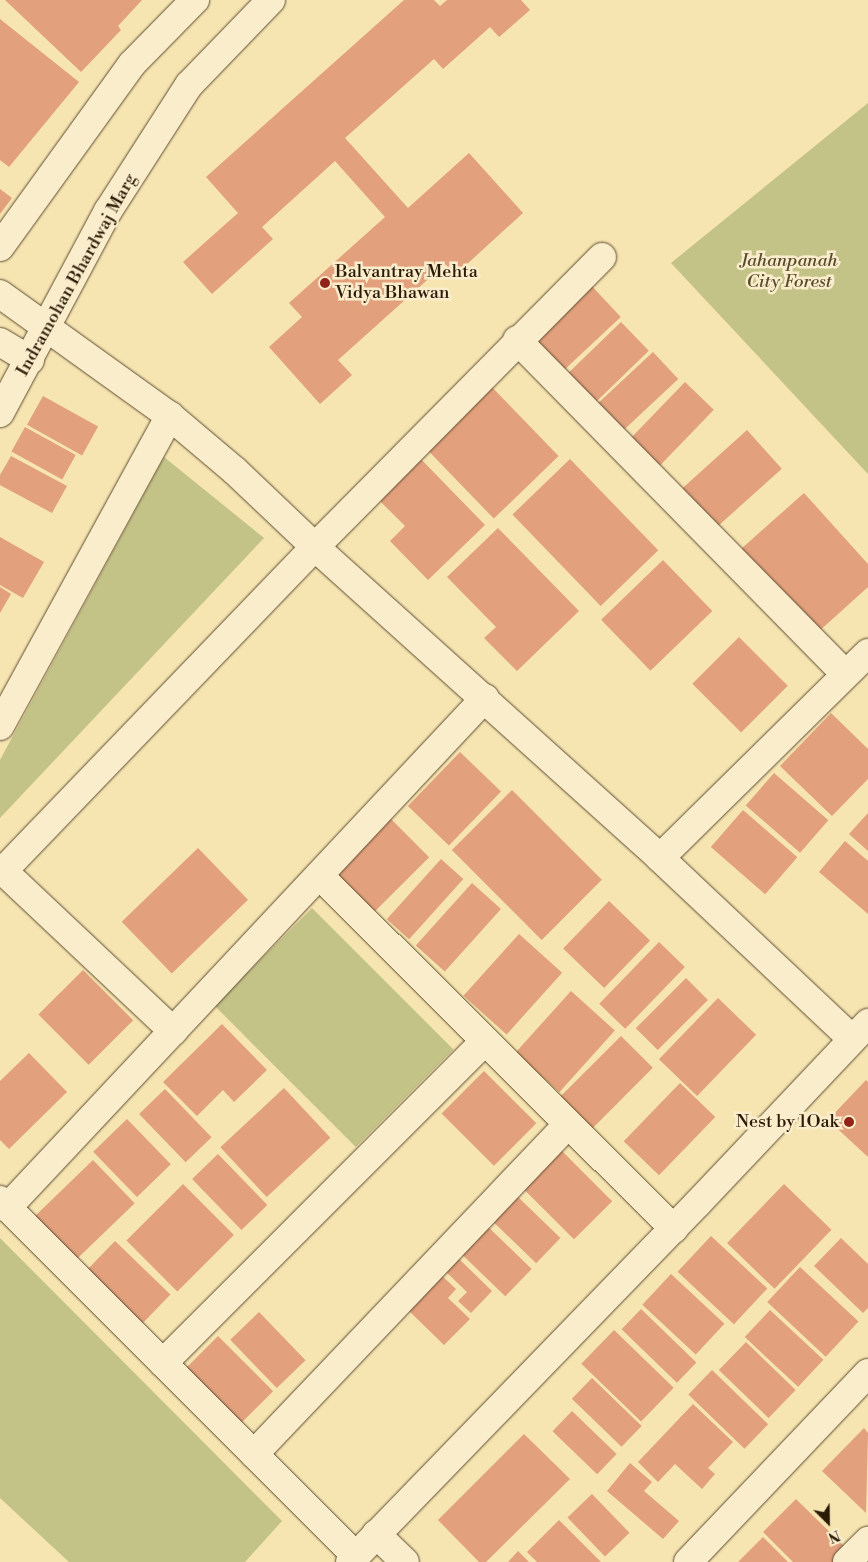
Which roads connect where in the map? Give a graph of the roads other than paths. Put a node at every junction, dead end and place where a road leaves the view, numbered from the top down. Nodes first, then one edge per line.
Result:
1 (195, 0) edge
2 (271, 0) edge
3 (0, 248) edge
4 (602, 257) dead end
5 (0, 294) edge
6 (49, 327) junction
7 (517, 340) junction
8 (0, 342) edge
9 (30, 360) junction
10 (0, 413) edge
11 (170, 416) junction
12 (314, 548) junction
13 (868, 653) edge
14 (845, 674) junction
15 (485, 698) junction
16 (0, 726) edge
17 (660, 858) junction
18 (1, 870) edge
19 (318, 875) junction
20 (173, 1031) junction
21 (860, 1031) edge
22 (485, 1042) junction
23 (567, 1126) junction
24 (4, 1204) edge
25 (674, 1229) junction
26 (162, 1363) junction
27 (868, 1373) edge
28 (254, 1454) junction
29 (376, 1534) junction
30 (868, 1541) edge
31 (353, 1559) edge
32 (405, 1562) edge
33 (688, 1562) edge
34 (847, 1562) edge

1 - 3 street
2 - 6 street, Indramohan Bhardwaj Marg
4 - 7 street
5 - 6 street
6 - 9 street, Indramohan Bhardwaj Marg
6 - 11 street
7 - 12 street
7 - 14 street
8 - 9 street
9 - 10 street, Indramohan Bhardwaj Marg
11 - 12 street
11 - 16 street
12 - 15 street
12 - 18 street
13 - 14 street
14 - 17 street
15 - 17 street
15 - 19 street
17 - 21 street
18 - 20 street
19 - 20 street
19 - 22 street
20 - 24 street
21 - 25 street
22 - 23 street
22 - 26 street
23 - 25 street
23 - 28 street
24 - 26 street
25 - 29 street
26 - 28 street
27 - 33 street
28 - 31 street
29 - 31 street
29 - 32 street
30 - 34 street

